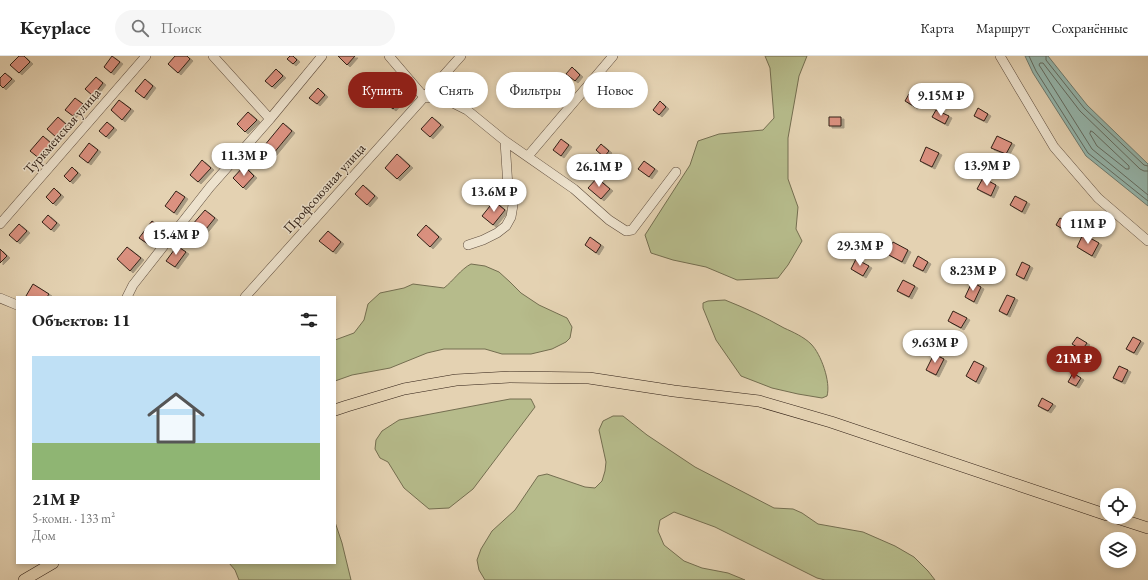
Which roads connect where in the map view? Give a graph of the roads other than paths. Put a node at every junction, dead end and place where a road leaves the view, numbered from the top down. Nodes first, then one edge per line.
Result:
1 (146, 56) edge
2 (213, 56) edge
3 (322, 56) edge
4 (389, 56) edge
5 (461, 56) edge
6 (613, 56) edge
7 (1000, 56) edge
8 (424, 97) junction
9 (270, 118) junction
10 (505, 140) junction
11 (528, 156) junction
12 (676, 172) dead end
13 (0, 224) edge
14 (1148, 241) edge
15 (468, 245) dead end
16 (128, 296) edge
17 (246, 296) edge
18 (0, 298) edge
19 (16, 305) edge
20 (336, 410) edge
21 (1100, 513) edge
22 (1136, 524) edge
23 (1148, 528) edge
24 (51, 564) edge
25 (24, 580) edge

1 - 13 street, Туркменская улица
2 - 9 street
3 - 9 street
4 - 8 street
5 - 8 street, Профсоюзная улица
6 - 11 street
7 - 14 street
8 - 10 street
8 - 17 street, Профсоюзная улица
9 - 16 street
10 - 11 street
10 - 15 street
11 - 12 street
18 - 19 street
20 - 21 main road
22 - 23 main road
24 - 25 main road

